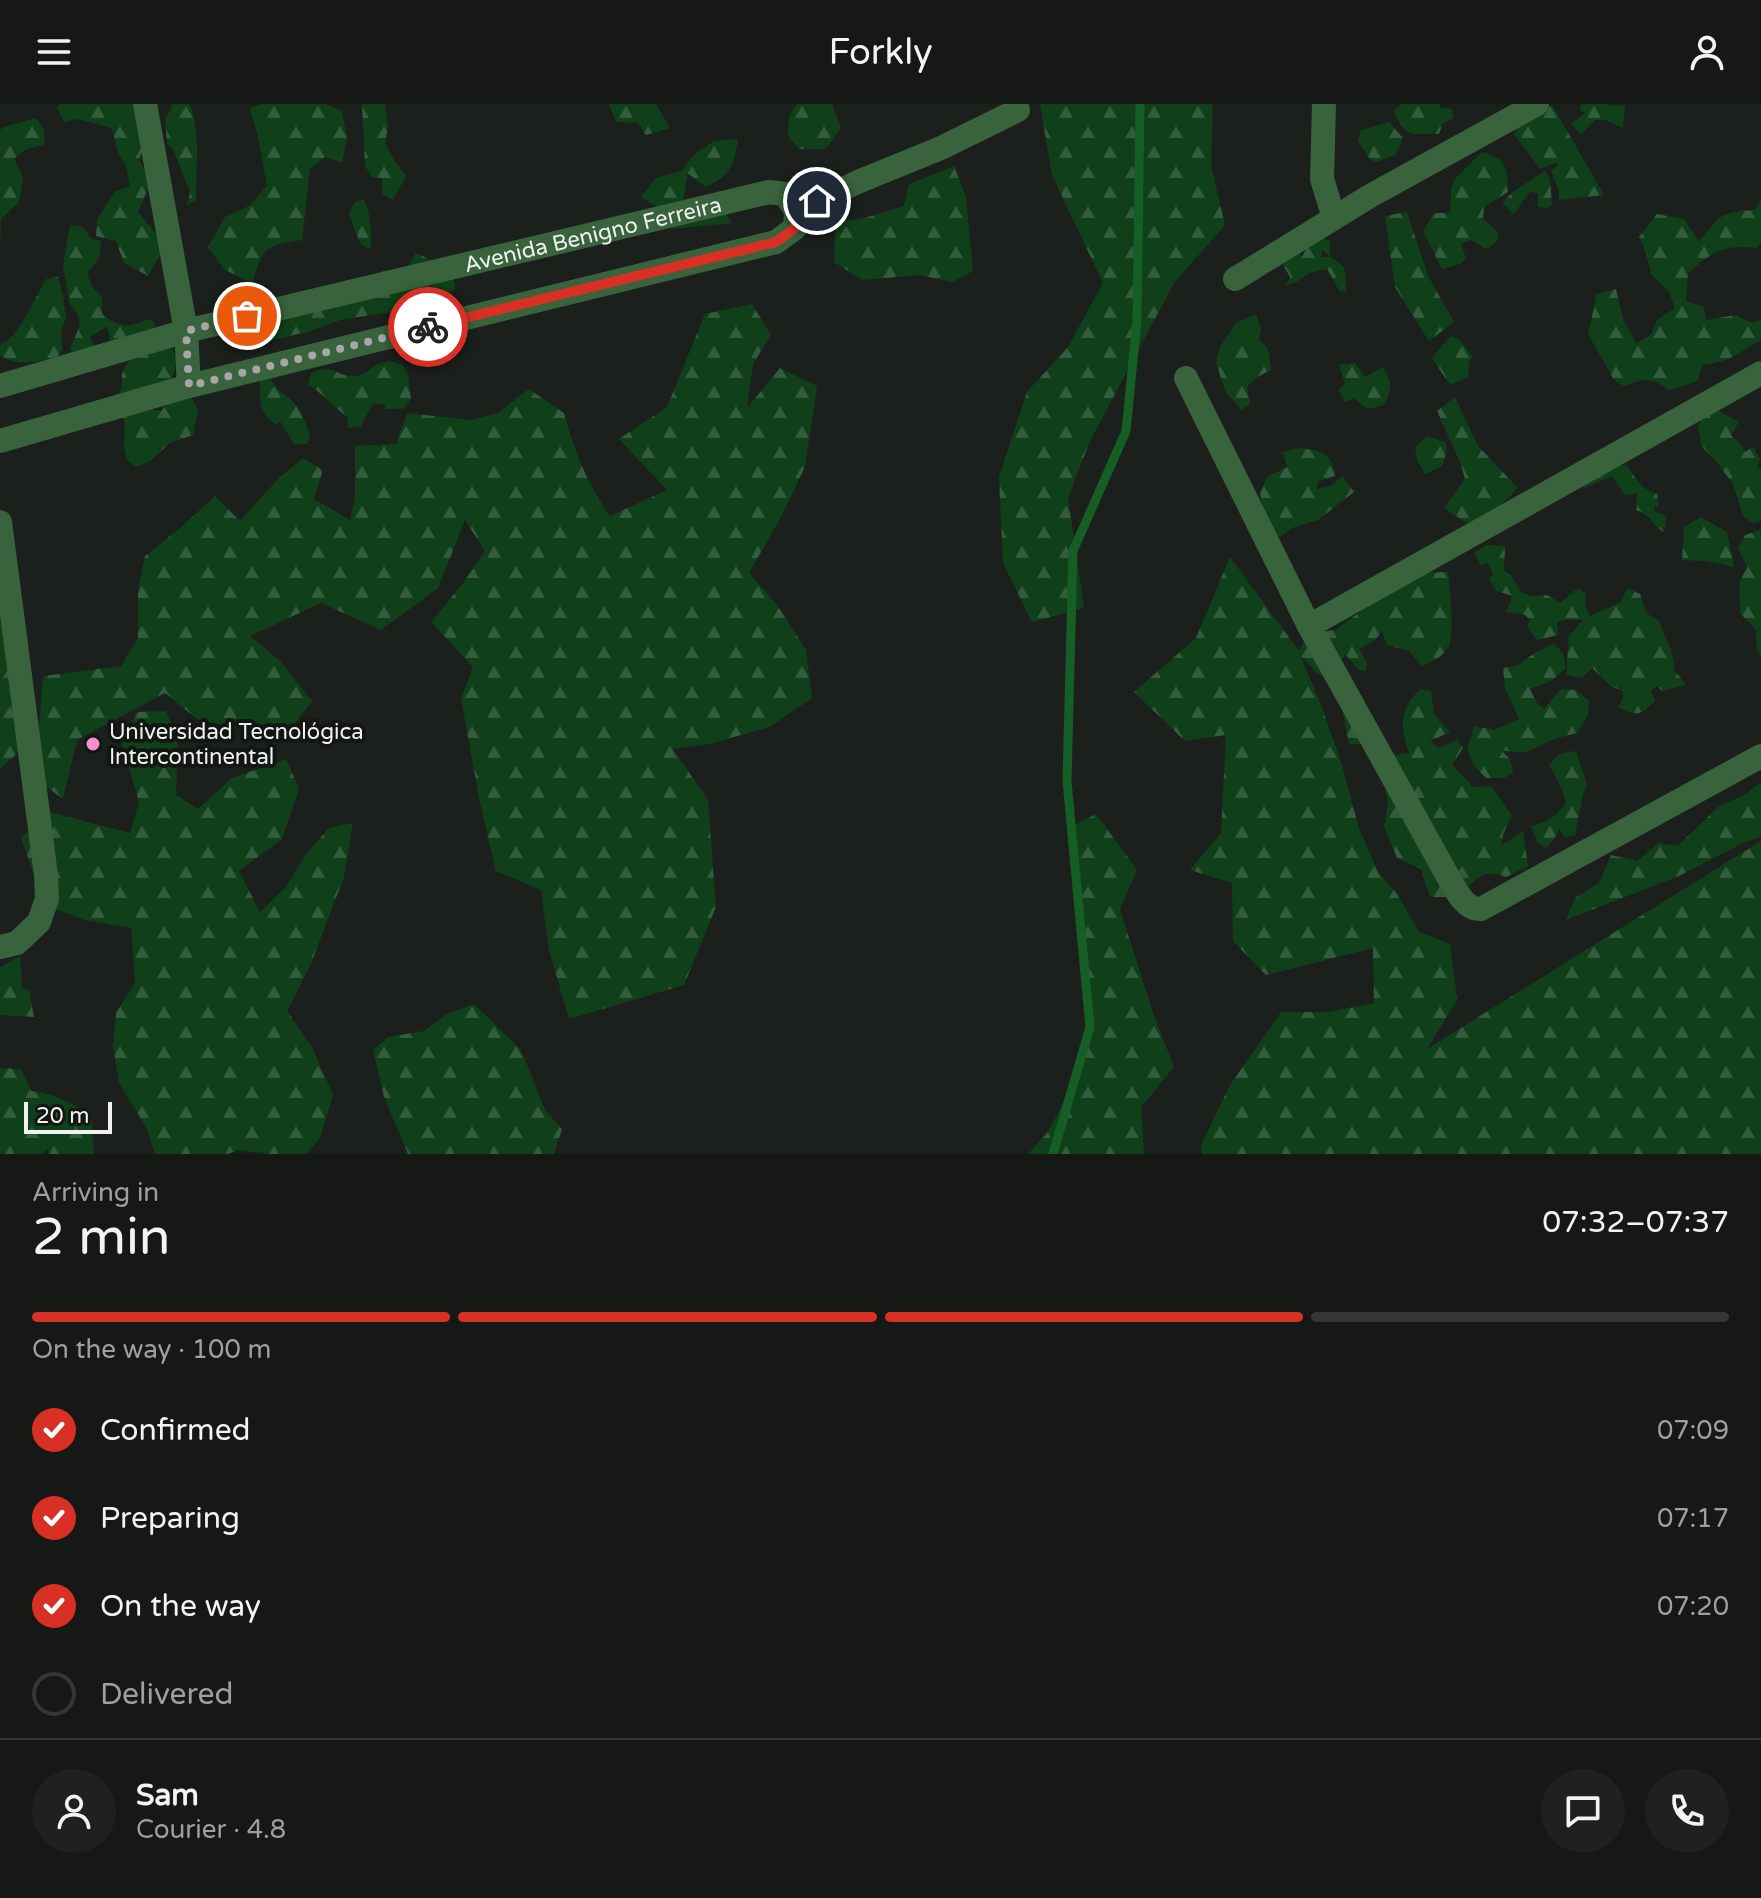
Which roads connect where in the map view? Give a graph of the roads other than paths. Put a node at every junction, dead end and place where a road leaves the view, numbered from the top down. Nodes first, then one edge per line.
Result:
1 (145, 104) edge
2 (1324, 104) edge
3 (1537, 104) edge
4 (1018, 110) dead end
5 (796, 211) junction
6 (1334, 218) junction
7 (1235, 279) dead end
8 (186, 331) junction
9 (1761, 373) edge
10 (1186, 378) dead end
11 (0, 386) edge
12 (189, 386) junction
13 (0, 441) edge
14 (0, 522) edge
15 (1309, 626) junction
16 (1761, 756) edge
17 (8, 945) edge

1 - 8 street
2 - 6 street
3 - 6 street
4 - 5 street
5 - 8 street, Avenida Benigno Ferreira
5 - 12 street
6 - 7 street
8 - 11 street, Avenida Benigno Ferreira
8 - 12 street
9 - 15 street
10 - 15 street
12 - 13 street
14 - 17 street
15 - 16 street

